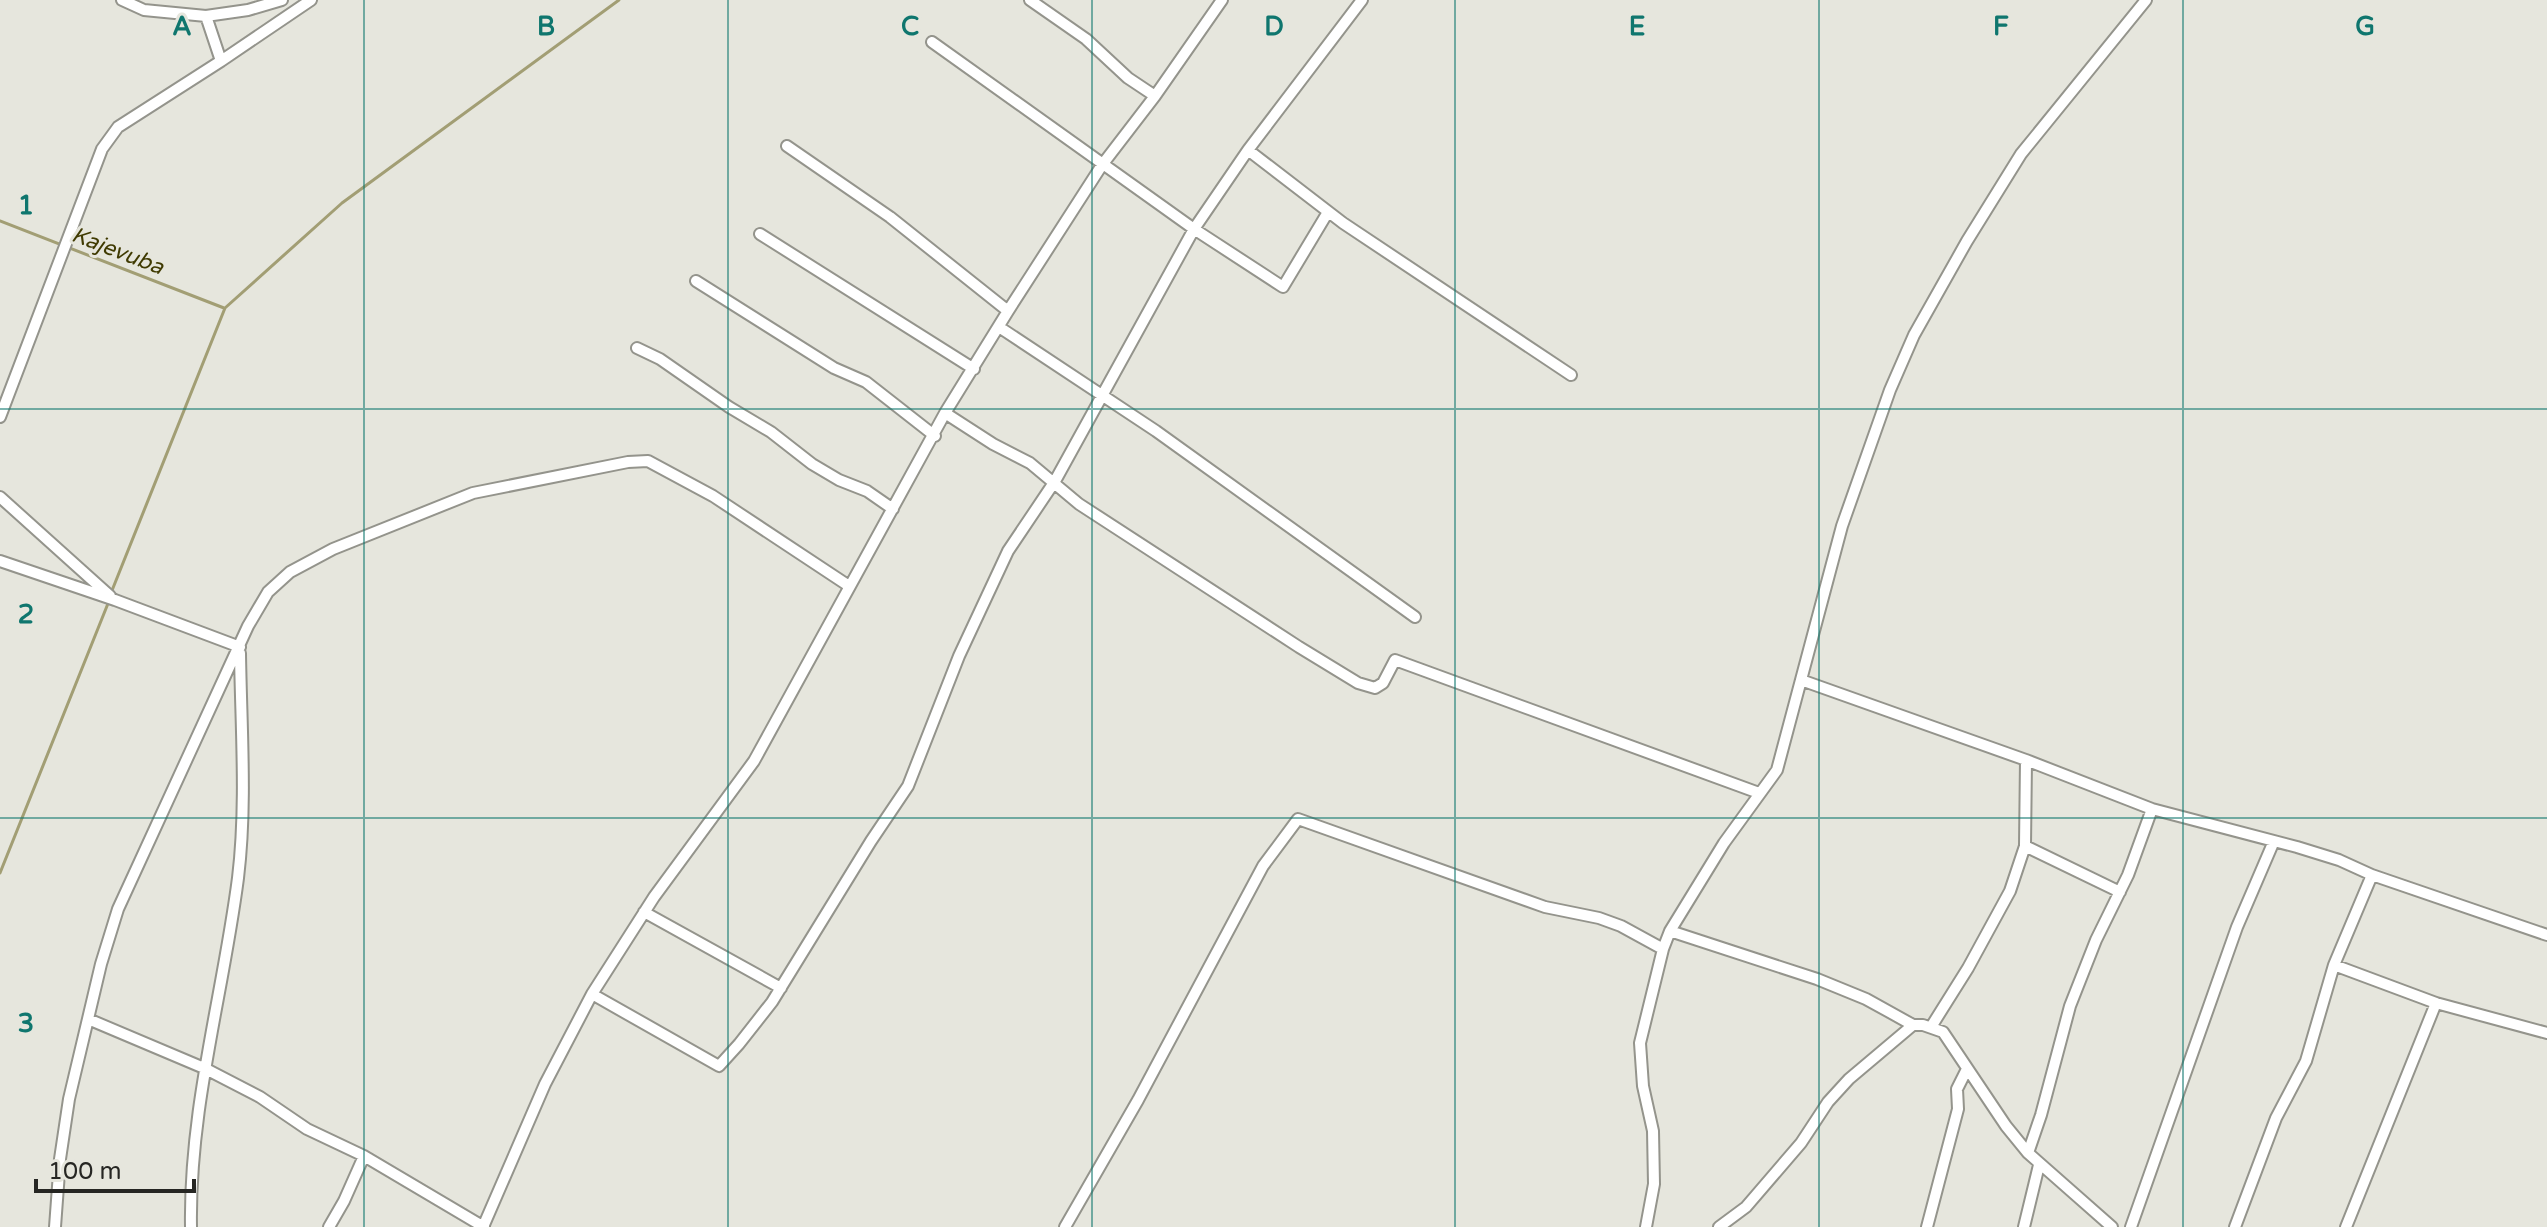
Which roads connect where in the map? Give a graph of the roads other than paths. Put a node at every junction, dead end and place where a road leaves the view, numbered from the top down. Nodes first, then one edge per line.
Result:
1 (122, 0) edge
2 (282, 0) edge
3 (1030, 0) edge
4 (1222, 0) edge
5 (1362, 0) edge
6 (2146, 0) edge
7 (306, 1) edge
8 (206, 16) junction
9 (932, 42) dead end
10 (221, 61) junction
11 (1155, 96) junction
12 (787, 146) dead end
13 (1248, 150) junction
14 (1102, 165) junction
15 (1328, 212) junction
16 (1194, 229) junction
17 (760, 234) dead end
18 (696, 281) dead end
19 (1008, 311) junction
20 (999, 327) junction
21 (637, 348) dead end
22 (974, 369) junction
23 (1571, 375) dead end
24 (1102, 395) junction
25 (945, 413) junction
26 (0, 417) edge
27 (935, 436) junction
28 (1055, 481) junction
29 (0, 497) edge
30 (893, 509) junction
31 (0, 561) edge
32 (849, 586) junction
33 (115, 600) junction
34 (1415, 617) dead end
35 (240, 647) junction
36 (1801, 680) junction
37 (2026, 760) junction
38 (1759, 793) junction
39 (2152, 809) junction
40 (2274, 841) junction
41 (2025, 846) junction
42 (2372, 875) junction
43 (2120, 892) junction
44 (644, 912) junction
45 (1670, 931) junction
46 (2547, 935) edge
47 (1663, 949) junction
48 (2334, 965) junction
49 (781, 988) junction
50 (592, 994) junction
51 (2436, 1003) junction
52 (88, 1019) junction
53 (1913, 1025) junction
54 (1931, 1027) junction
55 (2547, 1033) edge
56 (204, 1068) junction
57 (1967, 1069) junction
58 (2028, 1153) junction
59 (364, 1156) junction
60 (2039, 1165) junction
61 (55, 1227) edge
62 (191, 1227) edge
63 (329, 1227) edge
64 (484, 1227) edge
65 (1065, 1227) edge
66 (1646, 1227) edge
67 (1719, 1227) edge
68 (1927, 1227) edge
69 (2024, 1227) edge
70 (2112, 1227) edge
71 (2131, 1227) edge
72 (2235, 1227) edge
73 (2346, 1227) edge

1 - 8 street
2 - 8 street
3 - 11 street
4 - 11 street
5 - 13 street
6 - 36 street
7 - 10 street
8 - 10 street
9 - 14 street
10 - 26 street
11 - 14 street
12 - 19 street
13 - 15 street
13 - 16 street
14 - 16 street
14 - 19 street
15 - 16 street
15 - 23 street
16 - 24 street
17 - 22 street
18 - 27 street
19 - 20 street
20 - 22 street
20 - 24 street
21 - 30 street
22 - 25 street
24 - 28 street
24 - 34 street
25 - 27 street
25 - 28 street
27 - 30 street
28 - 38 street
28 - 49 street
29 - 33 street
30 - 32 street
31 - 33 street
32 - 35 street
32 - 44 street
33 - 35 street
35 - 52 street
35 - 56 street
36 - 37 street
36 - 38 street
37 - 39 street
37 - 41 street
38 - 45 street
39 - 40 street
39 - 43 street
40 - 42 street
40 - 71 street
41 - 43 street
41 - 54 street
42 - 46 street
42 - 48 street
43 - 58 street
44 - 49 street
44 - 50 street
45 - 47 street
45 - 53 street
47 - 65 street
47 - 66 street
48 - 51 street
48 - 72 street
49 - 50 street
50 - 64 street
51 - 55 street
51 - 73 street
52 - 56 street
52 - 61 street
53 - 54 street
53 - 67 street
54 - 57 street
56 - 59 street
56 - 62 street
57 - 58 street
57 - 68 street
58 - 60 street
59 - 63 street
59 - 64 street
60 - 69 street
60 - 70 street

